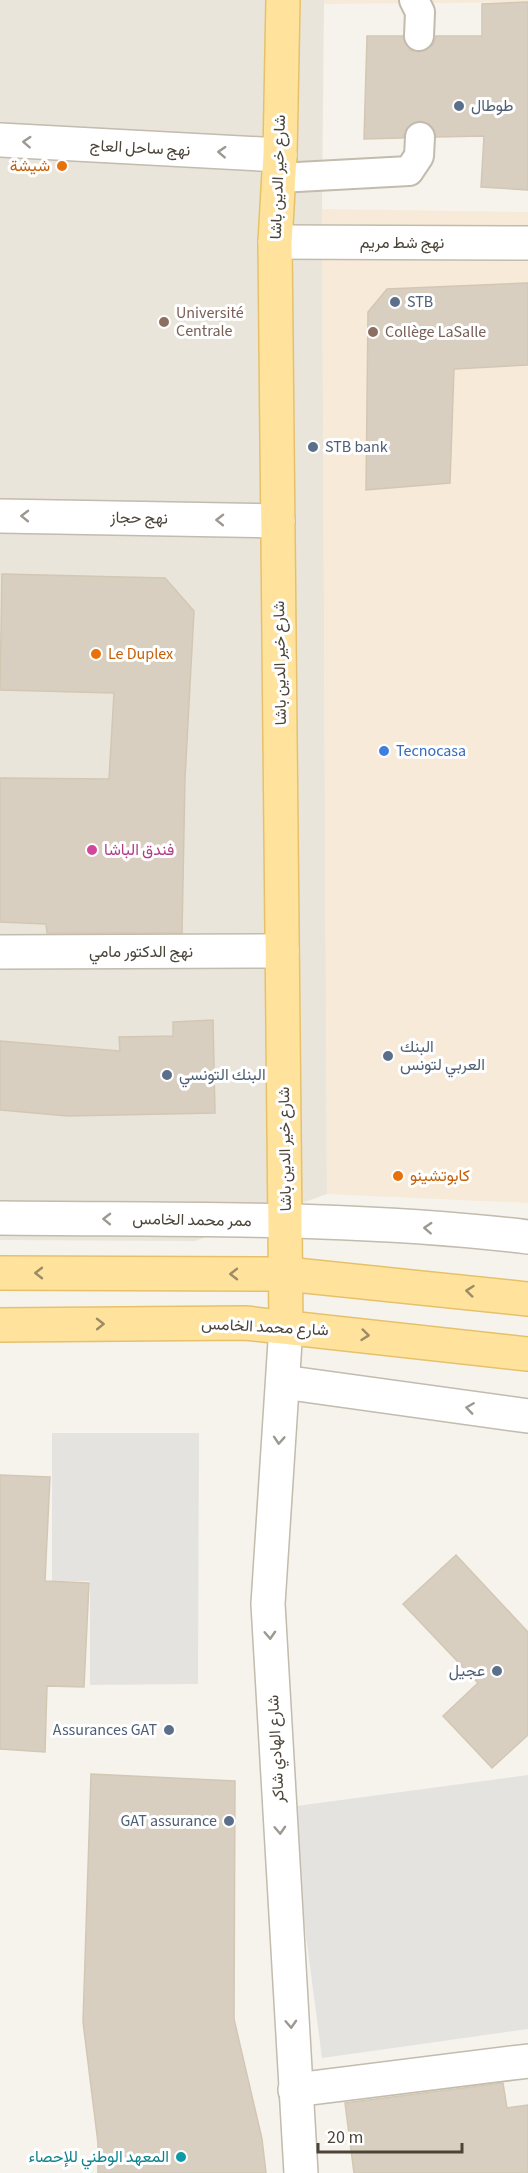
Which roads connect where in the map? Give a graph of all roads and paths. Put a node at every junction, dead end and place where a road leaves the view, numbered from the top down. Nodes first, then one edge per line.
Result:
1 (283, 0) edge
2 (414, 0) edge
3 (419, 36) dead end
4 (420, 137) dead end
5 (0, 140) edge
6 (280, 167) junction
7 (275, 242) junction
8 (528, 243) edge
9 (0, 516) edge
10 (278, 521) junction
11 (282, 951) junction
12 (0, 952) edge
13 (0, 1218) edge
14 (286, 1221) junction
15 (528, 1237) edge
16 (0, 1274) edge
17 (286, 1274) junction
18 (528, 1299) edge
19 (286, 1326) junction
20 (3, 1328) edge
21 (528, 1354) edge
22 (283, 1382) junction
23 (528, 1416) edge
24 (528, 2061) edge
25 (295, 2090) junction
26 (301, 2173) edge

1 - 6 main road, شارع خير الدين باشا
2 - 3 lane
4 - 6 lane
6 -> 5 street, نهج ساحل العاج
6 - 7 main road, شارع خير الدين باشا
7 - 8 street, نهج شط مريم
7 - 10 main road, شارع خير الدين باشا
10 -> 9 street, نهج حجاز
10 - 11 main road, شارع خير الدين باشا
11 - 12 street, نهج الدكتور مامي
11 - 14 main road, شارع خير الدين باشا
14 -> 13 street, ممر محمد الخامس
15 -> 14 street, ممر محمد الخامس
14 - 17 main road, شارع خير الدين باشا
17 -> 16 main road
18 -> 17 main road
17 - 19 main road, شارع خير الدين باشا
20 -> 19 main road, شارع محمد الخامس
19 -> 21 main road, شارع محمد الخامس
19 - 22 street, شارع الهادي شاكر
23 -> 22 street
22 -> 25 street, شارع الهادي شاكر
24 - 25 street
25 - 26 street, شارع الهادي شاكر

